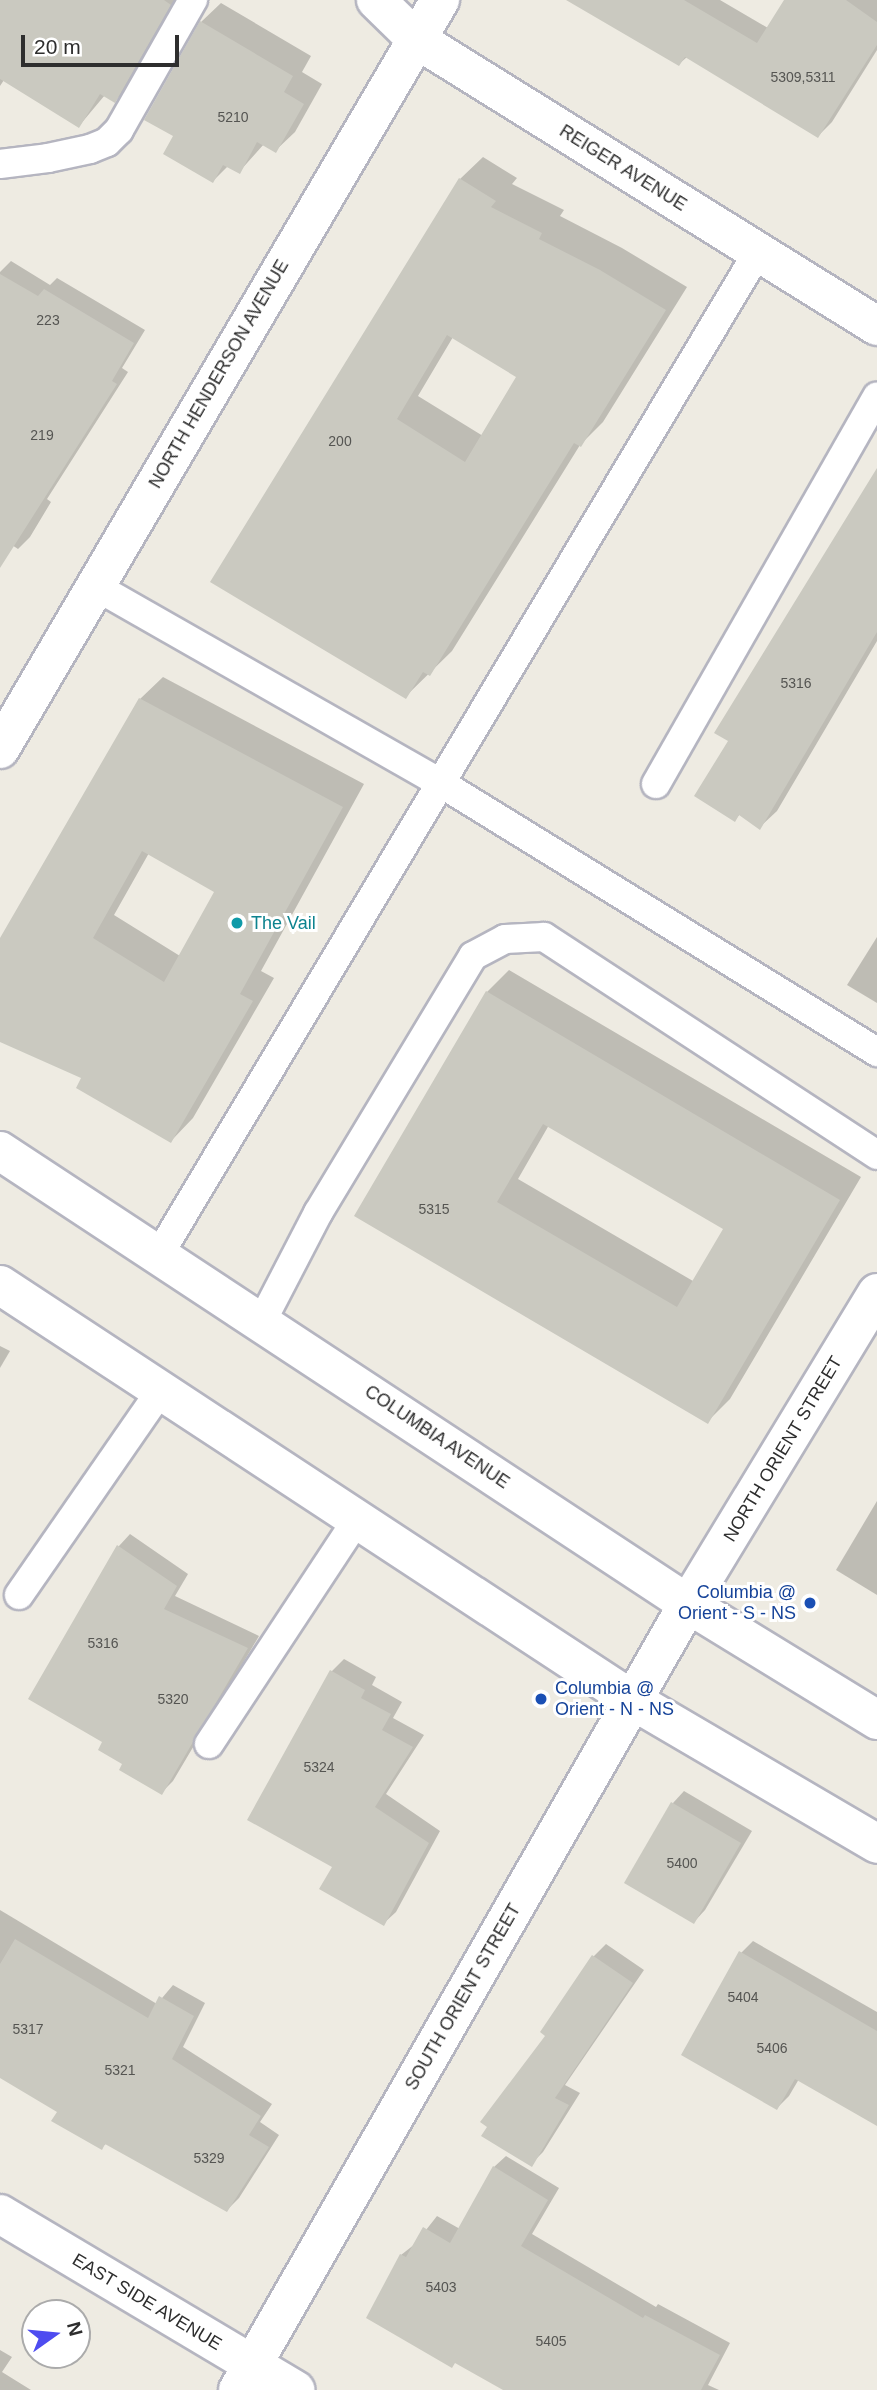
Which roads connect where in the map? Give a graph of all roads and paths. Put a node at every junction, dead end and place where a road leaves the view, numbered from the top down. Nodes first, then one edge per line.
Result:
1 (193, 0) edge
2 (376, 0) edge
3 (440, 0) edge
4 (416, 39) junction
5 (0, 164) edge
6 (758, 252) junction
7 (877, 326) edge
8 (877, 397) edge
9 (95, 586) junction
10 (0, 749) edge
11 (439, 782) junction
12 (656, 784) dead end
13 (877, 1052) edge
14 (0, 1151) edge
15 (877, 1155) edge
16 (160, 1253) junction
17 (0, 1285) edge
18 (877, 1293) edge
19 (262, 1321) junction
20 (160, 1391) junction
21 (356, 1521) junction
22 (19, 1595) dead end
23 (688, 1604) junction
24 (632, 1700) junction
25 (877, 1720) edge
26 (209, 1744) dead end
27 (877, 1844) edge
28 (0, 2214) edge
29 (245, 2378) edge
30 (295, 2390) edge

1 - 5 lane
2 - 4 street, REIGER AVENUE
3 - 4 street, NORTH HENDERSON AVENUE
4 - 6 street, REIGER AVENUE
4 - 9 street, NORTH HENDERSON AVENUE
6 - 7 street, REIGER AVENUE
6 - 11 lane
8 - 12 lane
9 - 10 street, NORTH HENDERSON AVENUE
9 - 11 lane
11 - 13 lane
11 - 16 lane
14 - 16 street, COLUMBIA AVENUE
15 - 19 lane
16 - 19 street, COLUMBIA AVENUE
17 - 20 street
18 - 23 street, NORTH ORIENT STREET
19 - 23 street, COLUMBIA AVENUE
20 - 21 street
20 - 22 lane
21 - 24 street
21 - 26 lane
23 - 24 street, SOUTH ORIENT STREET
23 - 25 street, COLUMBIA AVENUE
24 - 27 street
24 - 29 street, SOUTH ORIENT STREET
28 - 29 street, EAST SIDE AVENUE
29 - 30 street, EAST SIDE AVENUE

